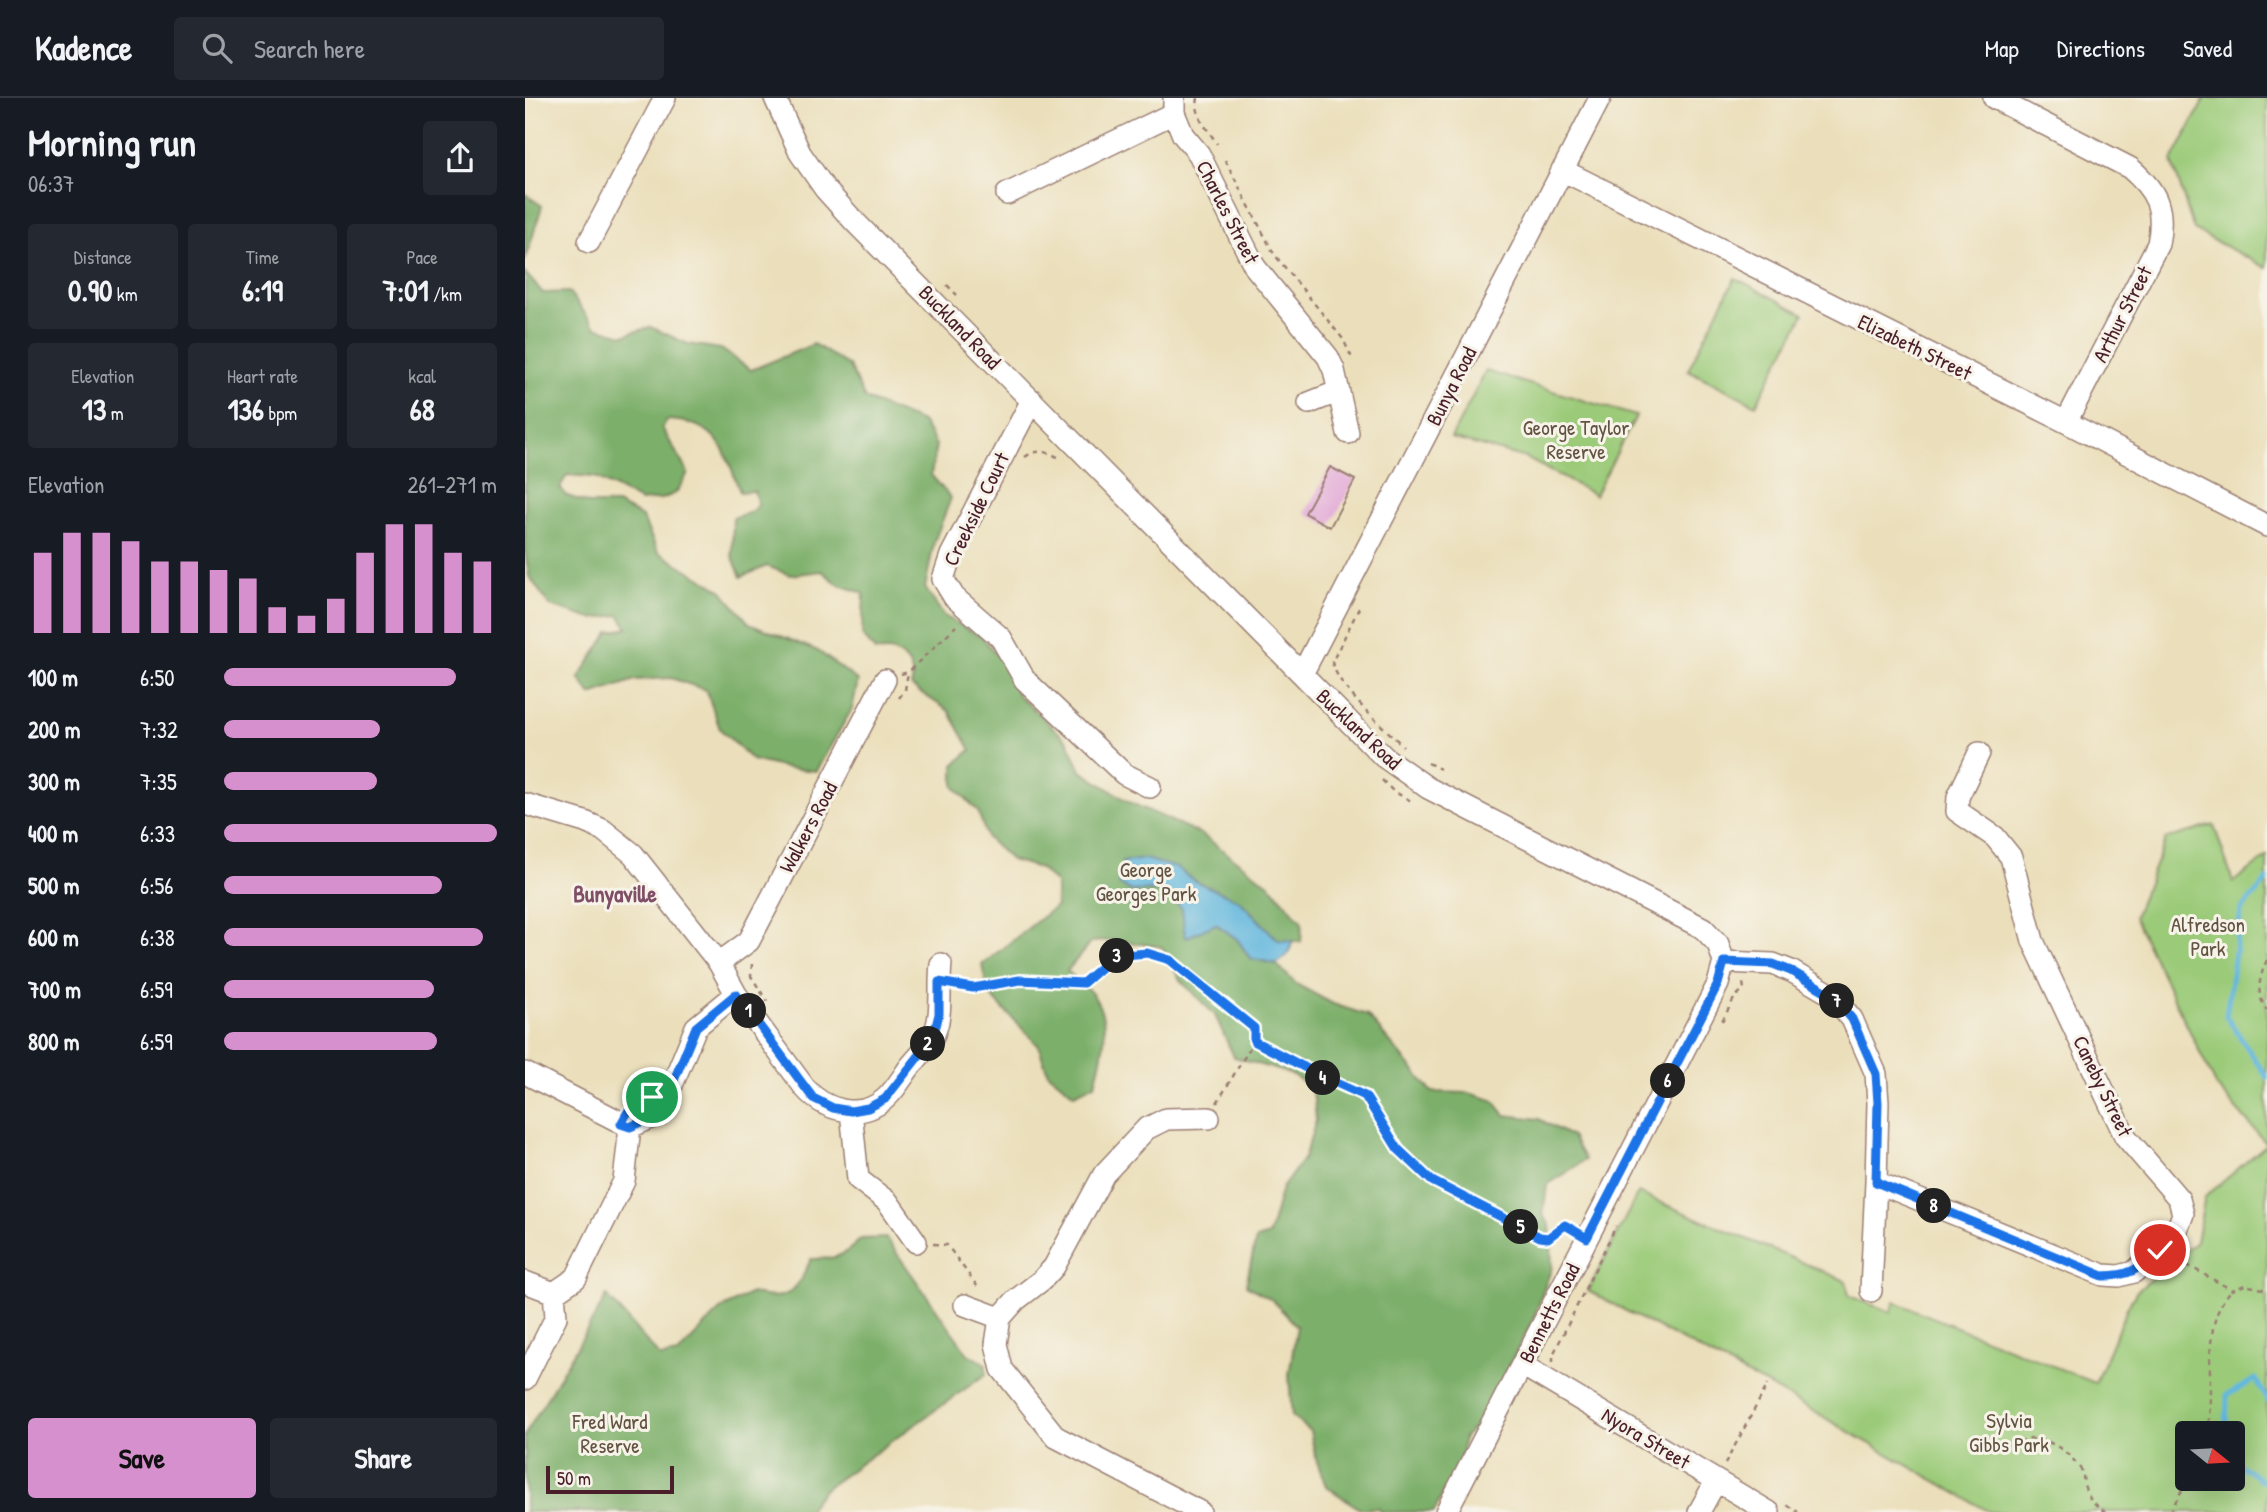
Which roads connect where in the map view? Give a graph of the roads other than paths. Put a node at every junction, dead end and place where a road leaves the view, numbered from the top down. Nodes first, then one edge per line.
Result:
1 (665, 98) edge
2 (775, 98) edge
3 (1600, 98) edge
4 (1994, 98) edge
5 (1174, 105) edge
6 (1562, 170) junction
7 (1007, 194) dead end
8 (589, 242) dead end
9 (1337, 392) junction
10 (1032, 400) junction
11 (1309, 403) dead end
12 (2066, 422) junction
13 (1348, 433) dead end
14 (2267, 526) edge
15 (1302, 674) junction
16 (885, 680) dead end
17 (1979, 753) dead end
18 (1150, 787) dead end
19 (525, 804) edge
20 (719, 962) junction
21 (1724, 962) junction
22 (940, 973) road end
23 (736, 994) junction
24 (525, 1073) edge
25 (851, 1111) junction
26 (1209, 1118) road end
27 (630, 1127) junction
28 (1876, 1182) junction
29 (916, 1242) road end
30 (525, 1282) edge
31 (1871, 1291) dead end
32 (554, 1293) junction
33 (965, 1305) dead end
34 (994, 1316) junction
35 (1522, 1364) junction
36 (525, 1379) edge
37 (1716, 1480) junction
38 (1200, 1512) edge
39 (1446, 1512) edge
40 (1699, 1512) edge
41 (1769, 1512) edge

1 - 8 street
2 - 10 street, Buckland Road
3 - 6 street, Bunya Road
4 - 12 street, Arthur Street
5 - 7 street
5 - 9 street, Charles Street
6 - 12 street, Elizabeth Street
6 - 15 street, Bunya Road
9 - 11 street
9 - 13 street, Charles Street
10 - 15 street, Buckland Road
10 - 18 street, Creekside Court
12 - 14 street, Elizabeth Street
15 - 21 street, Buckland Road
16 - 20 street, Walkers Road
17 - 28 street, Caneby Street
19 - 20 street
20 - 23 street
21 - 28 street
21 - 35 street, Bennetts Road
22 - 25 street
23 - 25 street
23 - 27 street
24 - 27 street
25 - 29 street
26 - 34 street
27 - 32 street
28 - 31 street
30 - 32 street
32 - 36 street
33 - 34 street
34 - 38 street
35 - 37 street, Nyora Street
35 - 39 street, Bennetts Road
37 - 40 street
37 - 41 street, Nyora Street

